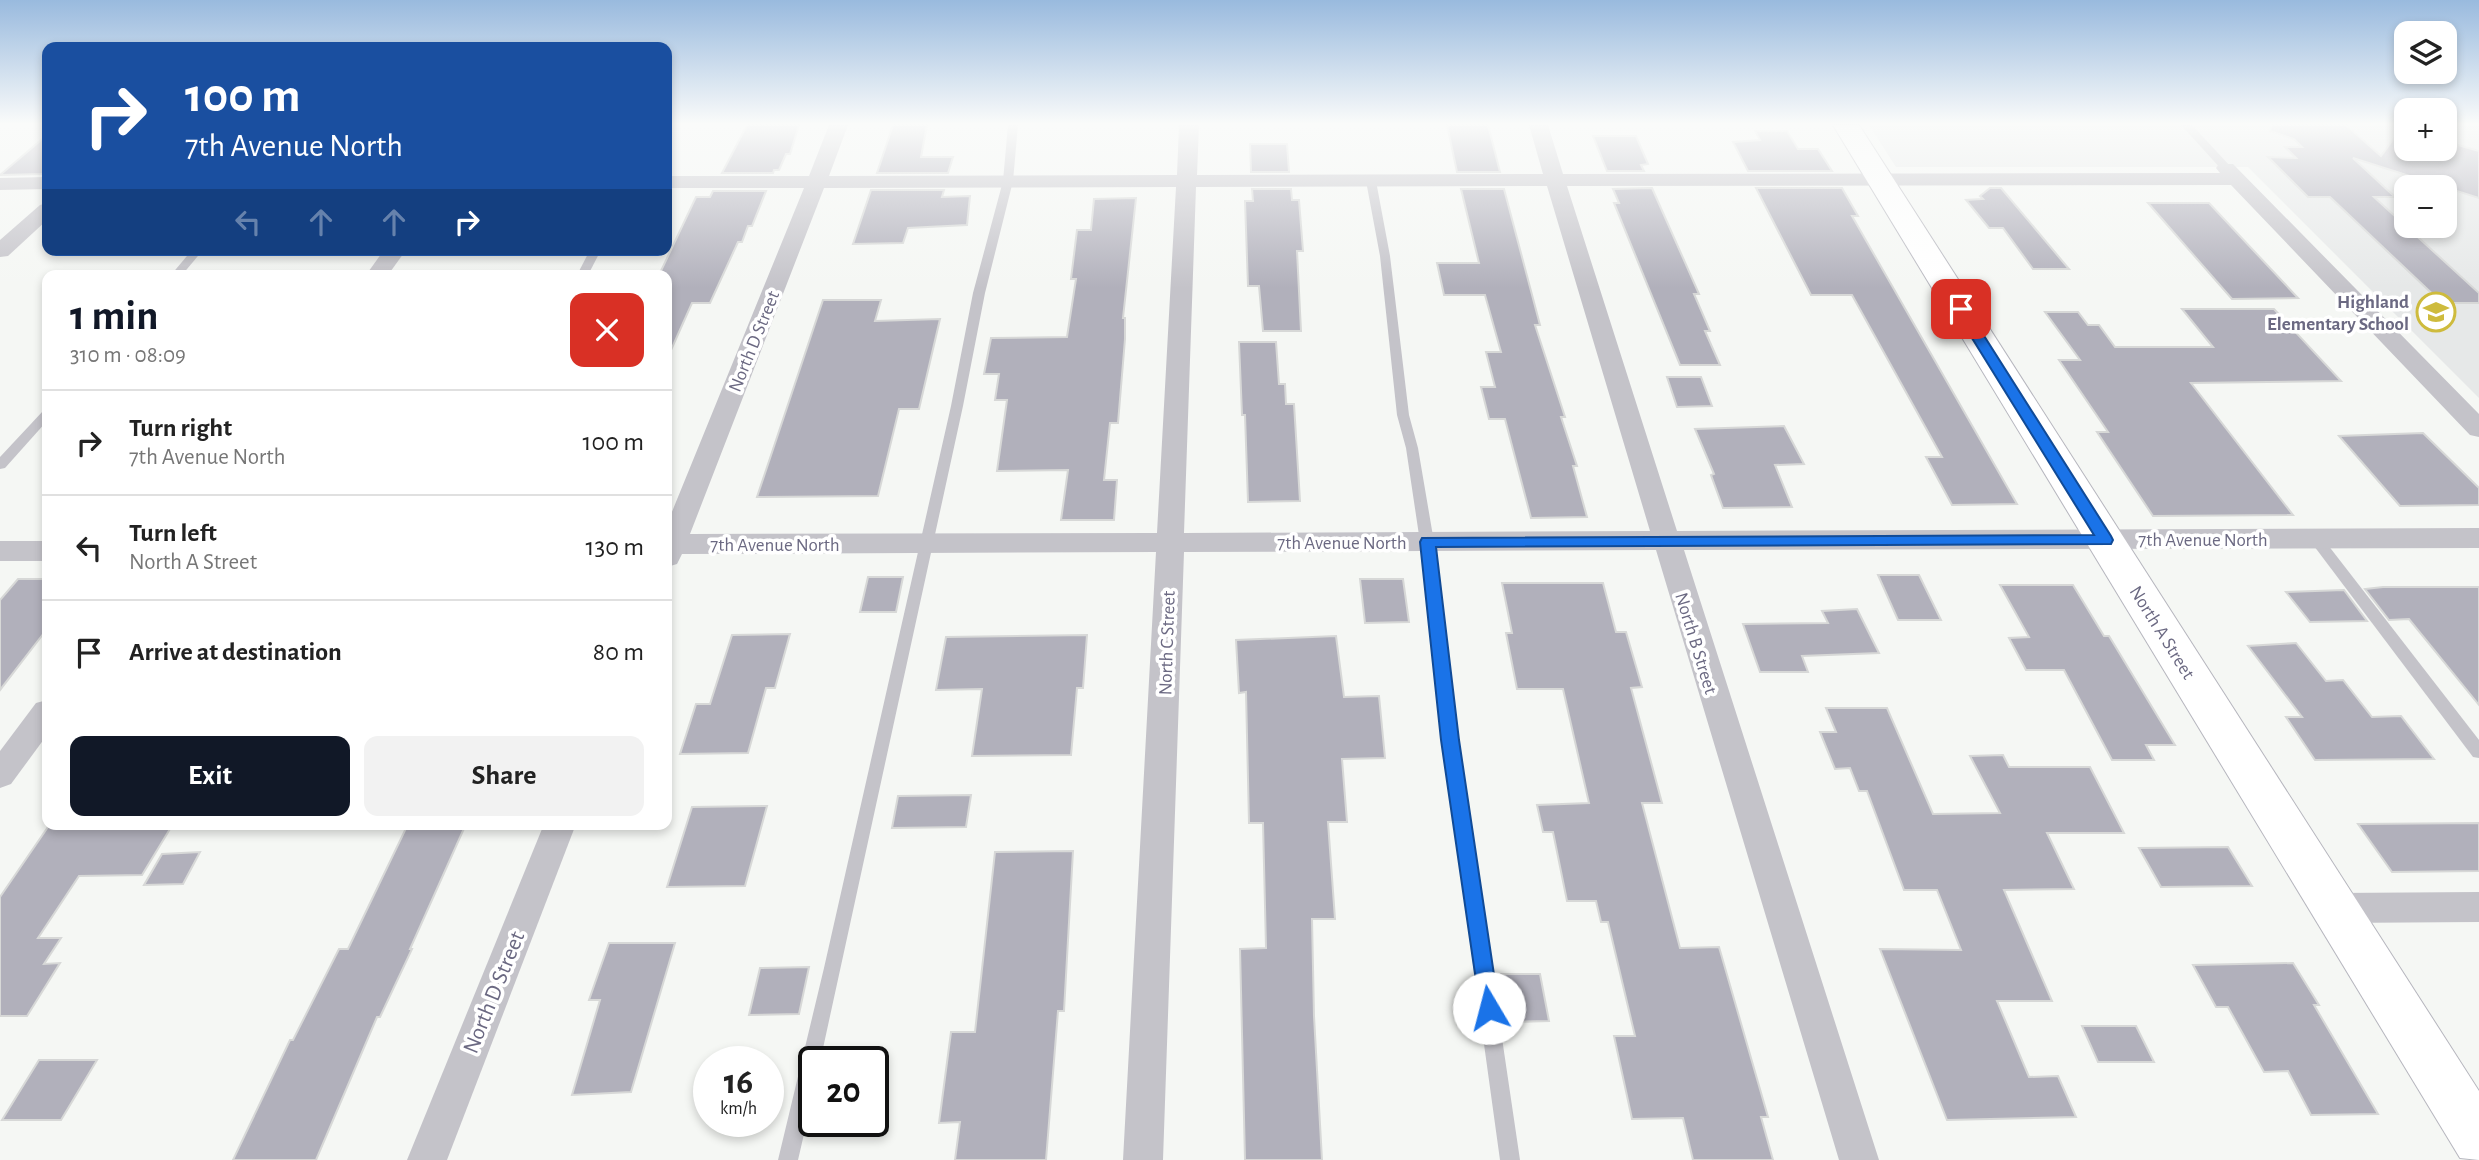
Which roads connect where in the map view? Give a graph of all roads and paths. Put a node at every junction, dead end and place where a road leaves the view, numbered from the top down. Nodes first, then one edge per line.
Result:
1 (818, 179) edge
2 (1837, 179) edge
3 (1880, 179) edge
4 (2237, 179) edge
5 (1554, 180) junction
6 (1008, 181) junction
7 (1186, 181) junction
8 (1371, 181) junction
9 (672, 182) edge
10 (817, 182) junction
11 (42, 183) edge
12 (0, 184) edge
13 (42, 213) edge
14 (0, 251) edge
15 (193, 256) edge
16 (180, 270) edge
17 (42, 419) edge
18 (2479, 429) edge
19 (0, 465) edge
20 (672, 538) edge
21 (2479, 538) edge
22 (2316, 539) junction
23 (2105, 540) junction
24 (1665, 541) junction
25 (1427, 542) junction
26 (1170, 543) junction
27 (925, 544) junction
28 (672, 548) edge
29 (0, 551) edge
30 (42, 551) edge
31 (42, 719) edge
32 (2479, 752) edge
33 (0, 775) edge
34 (558, 830) edge
35 (2479, 907) edge
36 (2335, 908) junction
37 (2479, 1139) edge
38 (427, 1160) edge
39 (788, 1160) edge
40 (1143, 1160) edge
41 (1510, 1160) edge
42 (1859, 1160) edge

1 - 10 street, North D Street
2 - 5 street
3 - 23 street, North A Street
4 - 18 street
5 - 8 street
5 - 24 street, North B Street
6 - 7 street
6 - 10 street
6 - 27 lane
7 - 8 street
7 - 26 street, North C Street
8 - 25 lane
9 - 10 street
10 - 20 street, North D Street
11 - 12 street
13 - 14 street
15 - 16 lane
17 - 19 lane
21 - 22 street, 7th Avenue North
22 - 23 street, 7th Avenue North
22 - 32 lane
23 - 24 street, 7th Avenue North
23 - 36 street, North A Street
24 - 25 street, 7th Avenue North
24 - 42 street, North B Street
25 - 26 street, 7th Avenue North
25 - 41 lane
26 - 27 street, 7th Avenue North
26 - 40 street, North C Street
27 - 28 street, 7th Avenue North
27 - 39 lane
29 - 30 street
31 - 33 street
34 - 38 street, North D Street
35 - 36 street
36 - 37 street, North A Street

